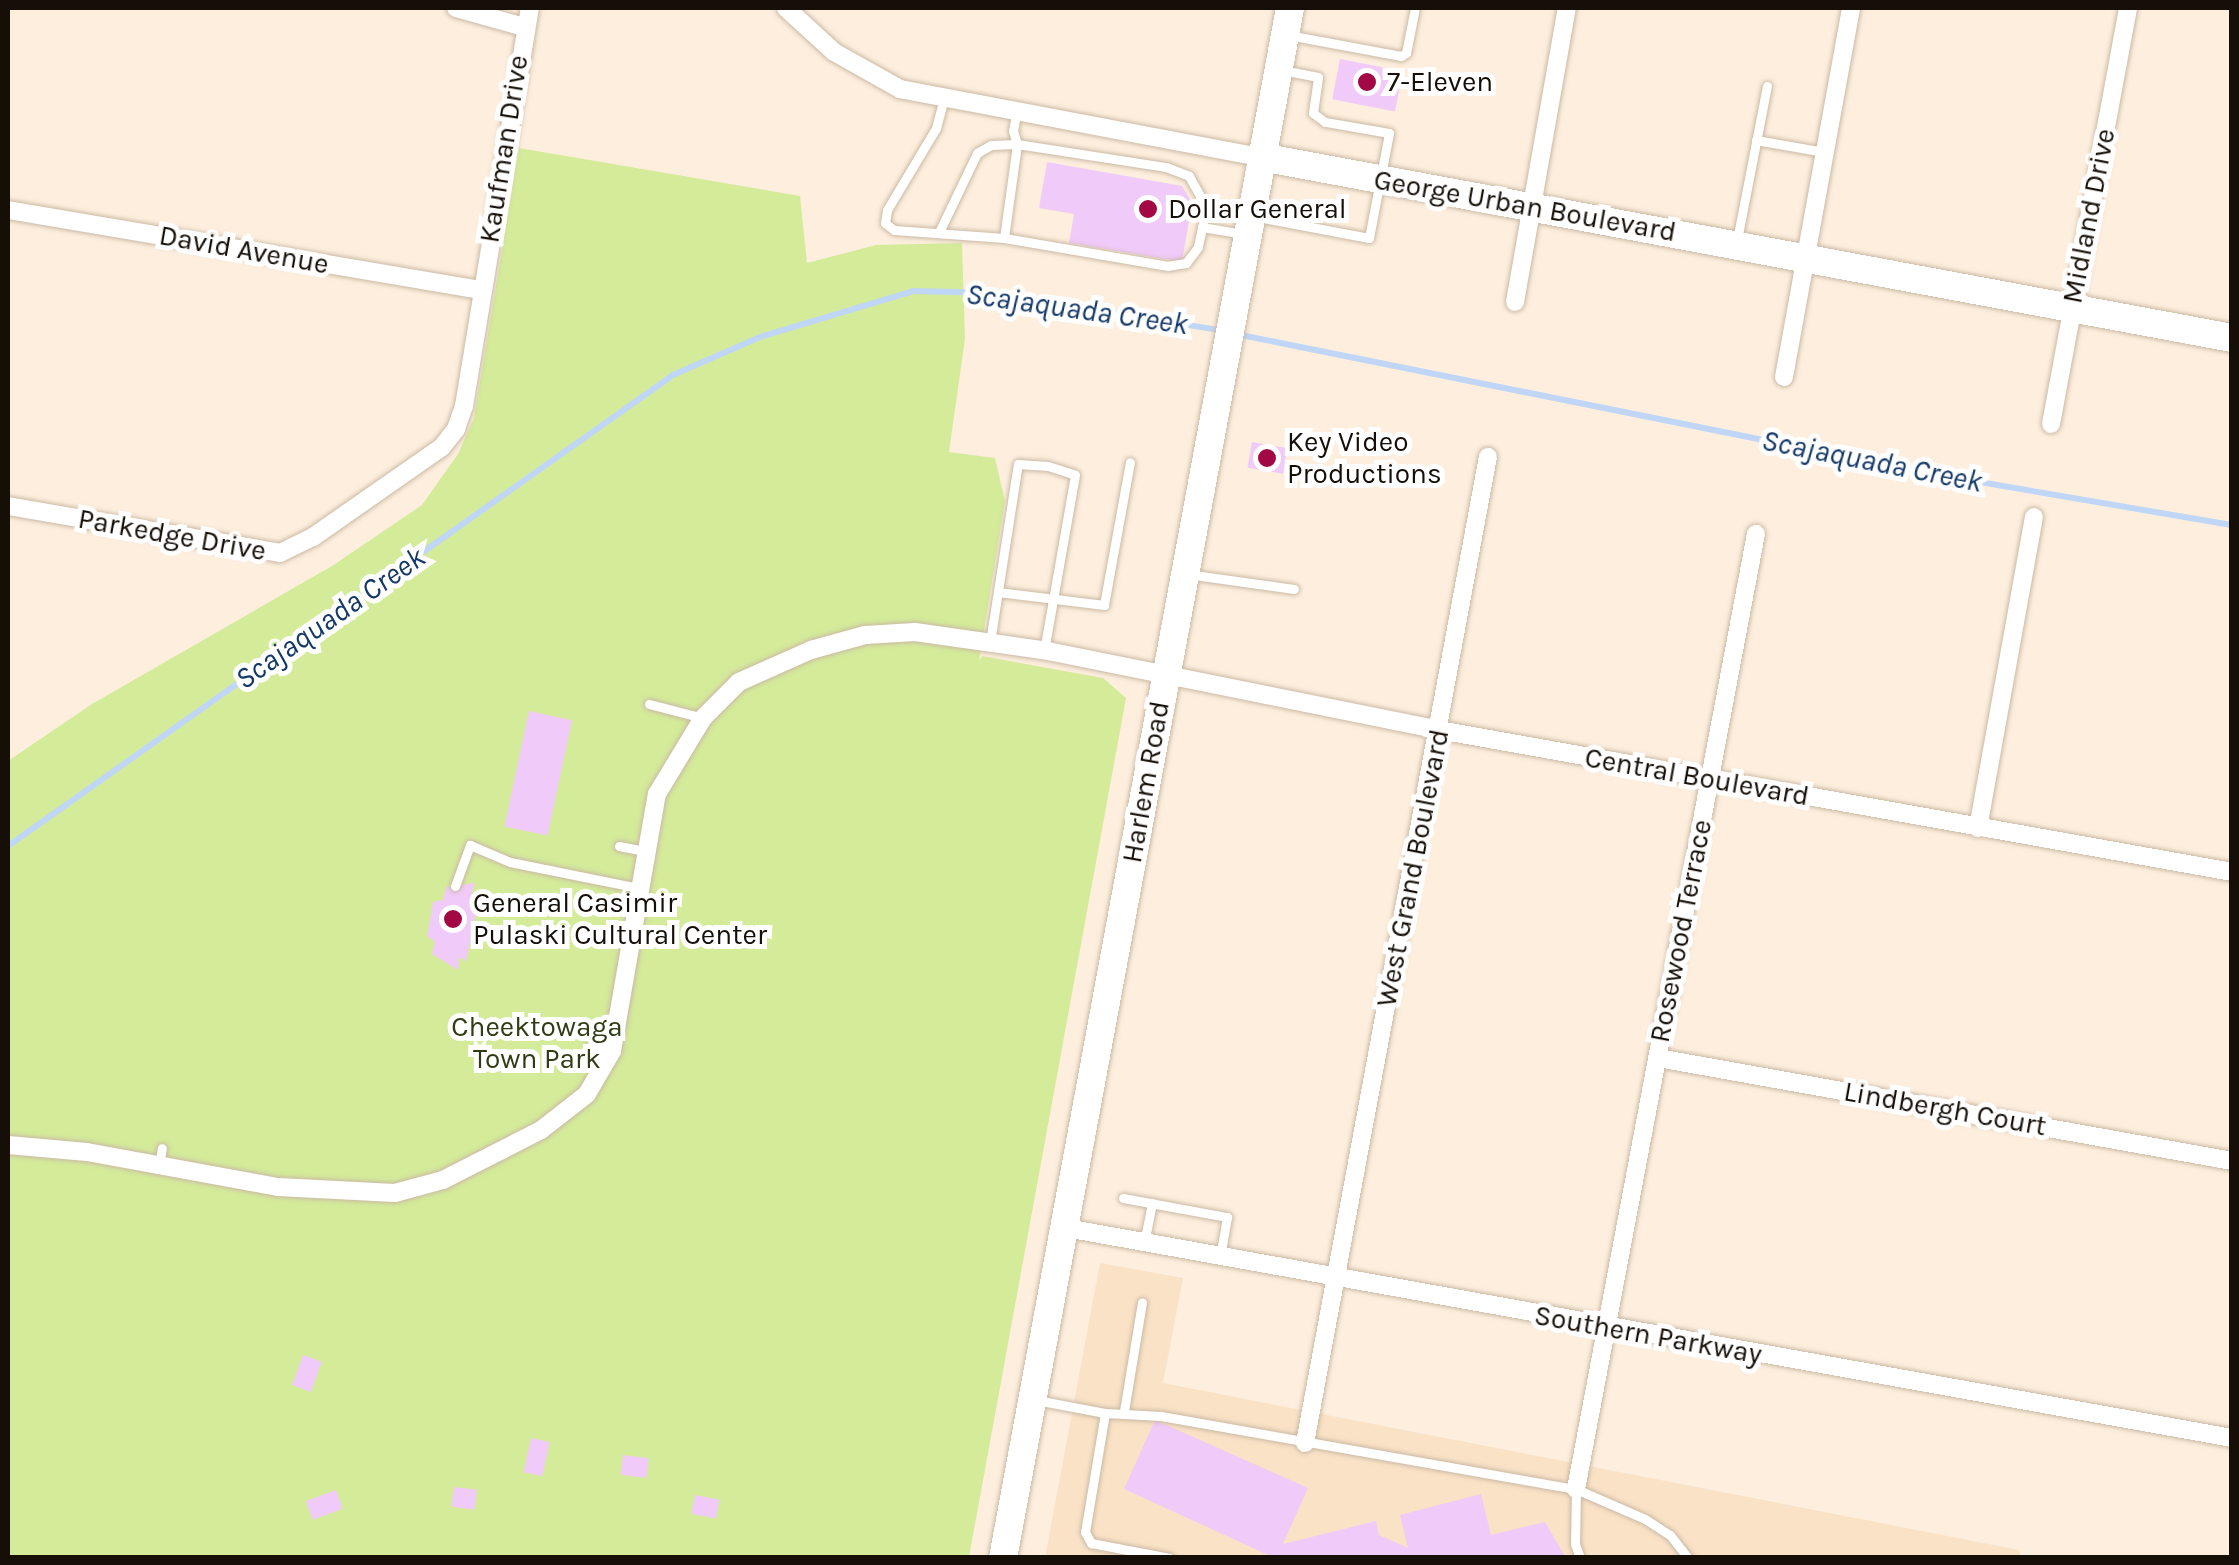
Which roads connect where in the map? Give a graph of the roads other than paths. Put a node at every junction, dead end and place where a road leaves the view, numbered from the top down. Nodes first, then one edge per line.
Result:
1 (456, 8) edge
2 (530, 8) edge
3 (786, 8) edge
4 (1415, 8) edge
5 (1568, 8) edge
6 (1851, 8) edge
7 (2128, 8) edge
8 (1287, 21) edge
9 (524, 28) junction
10 (1278, 69) junction
11 (1767, 86) dead end
12 (944, 100) junction
13 (1016, 114) junction
14 (1756, 140) junction
15 (1018, 144) junction
16 (1824, 152) junction
17 (1261, 157) junction
18 (1381, 180) junction
19 (1532, 209) junction
20 (8, 210) edge
21 (1248, 225) junction
22 (1202, 227) junction
23 (940, 230) junction
24 (1004, 238) junction
25 (1736, 244) junction
26 (1804, 255) junction
27 (481, 290) junction
28 (1515, 302) dead end
29 (2072, 307) junction
30 (2232, 338) edge
31 (1784, 377) dead end
32 (2050, 424) dead end
33 (1488, 458) dead end
34 (1130, 462) dead end
35 (8, 506) edge
36 (2034, 516) dead end
37 (1756, 534) dead end
38 (1184, 573) junction
39 (1294, 589) dead end
40 (998, 592) junction
41 (1051, 600) junction
42 (990, 644) junction
43 (1044, 651) junction
44 (1165, 672) junction
45 (649, 704) dead end
46 (702, 718) junction
47 (1439, 730) junction
48 (1710, 780) junction
49 (1978, 828) junction
50 (619, 846) dead end
51 (644, 851) junction
52 (2232, 872) edge
53 (456, 886) dead end
54 (639, 888) junction
55 (590, 1047) dead end
56 (612, 1051) junction
57 (1658, 1058) junction
58 (8, 1145) edge
59 (2232, 1161) edge
60 (1123, 1198) dead end
61 (1152, 1203) junction
62 (1066, 1228) junction
63 (1144, 1243) junction
64 (1220, 1257) junction
65 (1336, 1278) junction
66 (1142, 1302) dead end
67 (1609, 1329) junction
68 (1033, 1400) junction
69 (1124, 1411) junction
70 (1105, 1413) junction
71 (2232, 1438) edge
72 (1304, 1442) junction
73 (1576, 1489) junction
74 (1004, 1558) edge
75 (1170, 1558) edge
76 (1580, 1558) edge
77 (1688, 1558) edge

1 - 9 street
2 - 9 street, Kaufman Drive
3 - 12 street, George Urban Boulevard
4 - 8 lane
5 - 19 street
6 - 16 street
7 - 29 street, Midland Drive
8 - 10 main road, Harlem Road
9 - 27 street, Kaufman Drive
10 - 17 main road, Harlem Road
10 - 18 lane
11 - 14 lane
12 - 13 street, George Urban Boulevard
12 - 23 lane
13 - 15 lane
13 - 17 street, George Urban Boulevard
14 - 16 lane
14 - 25 lane
15 - 22 lane
15 - 23 lane
15 - 24 lane
16 - 26 street
17 - 18 main road, George Urban Boulevard
17 - 21 main road, Harlem Road
18 - 19 main road, George Urban Boulevard
18 - 21 lane
19 - 25 main road, George Urban Boulevard
19 - 28 street
20 - 27 street, David Avenue
21 - 22 lane
21 - 38 main road, Harlem Road
22 - 24 lane
23 - 24 lane
25 - 26 main road, George Urban Boulevard
26 - 29 main road, George Urban Boulevard
26 - 31 street
27 - 35 street, Parkedge Drive
29 - 30 main road, George Urban Boulevard
29 - 32 street, Midland Drive
33 - 47 street, West Grand Boulevard
34 - 41 lane
36 - 49 street
37 - 48 street, Rosewood Terrace
38 - 39 lane
38 - 44 main road, Harlem Road
40 - 41 lane
40 - 41 lane
40 - 42 lane
41 - 43 lane
42 - 43 street, Central Boulevard
42 - 46 street, Central Boulevard
43 - 44 street, Central Boulevard
44 - 47 street, Central Boulevard
44 - 62 main road, Harlem Road
45 - 46 lane
46 - 51 street, Central Boulevard
47 - 48 street, Central Boulevard
47 - 65 street, West Grand Boulevard
48 - 49 street, Central Boulevard
48 - 57 street, Rosewood Terrace
49 - 52 street, Central Boulevard
50 - 51 lane
51 - 54 street, Central Boulevard
53 - 54 lane
54 - 56 street, Central Boulevard
55 - 56 lane
56 - 58 street
57 - 59 street, Lindbergh Court
57 - 67 street, Rosewood Terrace
60 - 61 lane
61 - 63 lane
61 - 64 lane
62 - 63 street, Southern Parkway
62 - 68 main road, Harlem Road
63 - 64 street, Southern Parkway
64 - 65 street, Southern Parkway
65 - 67 street, Southern Parkway
65 - 72 street, West Grand Boulevard
66 - 69 lane
67 - 71 street, Southern Parkway
67 - 73 street, Rosewood Terrace
68 - 70 lane
68 - 74 main road, Harlem Road
69 - 70 lane
69 - 72 lane
70 - 75 lane
72 - 73 lane
73 - 76 lane
73 - 77 lane

